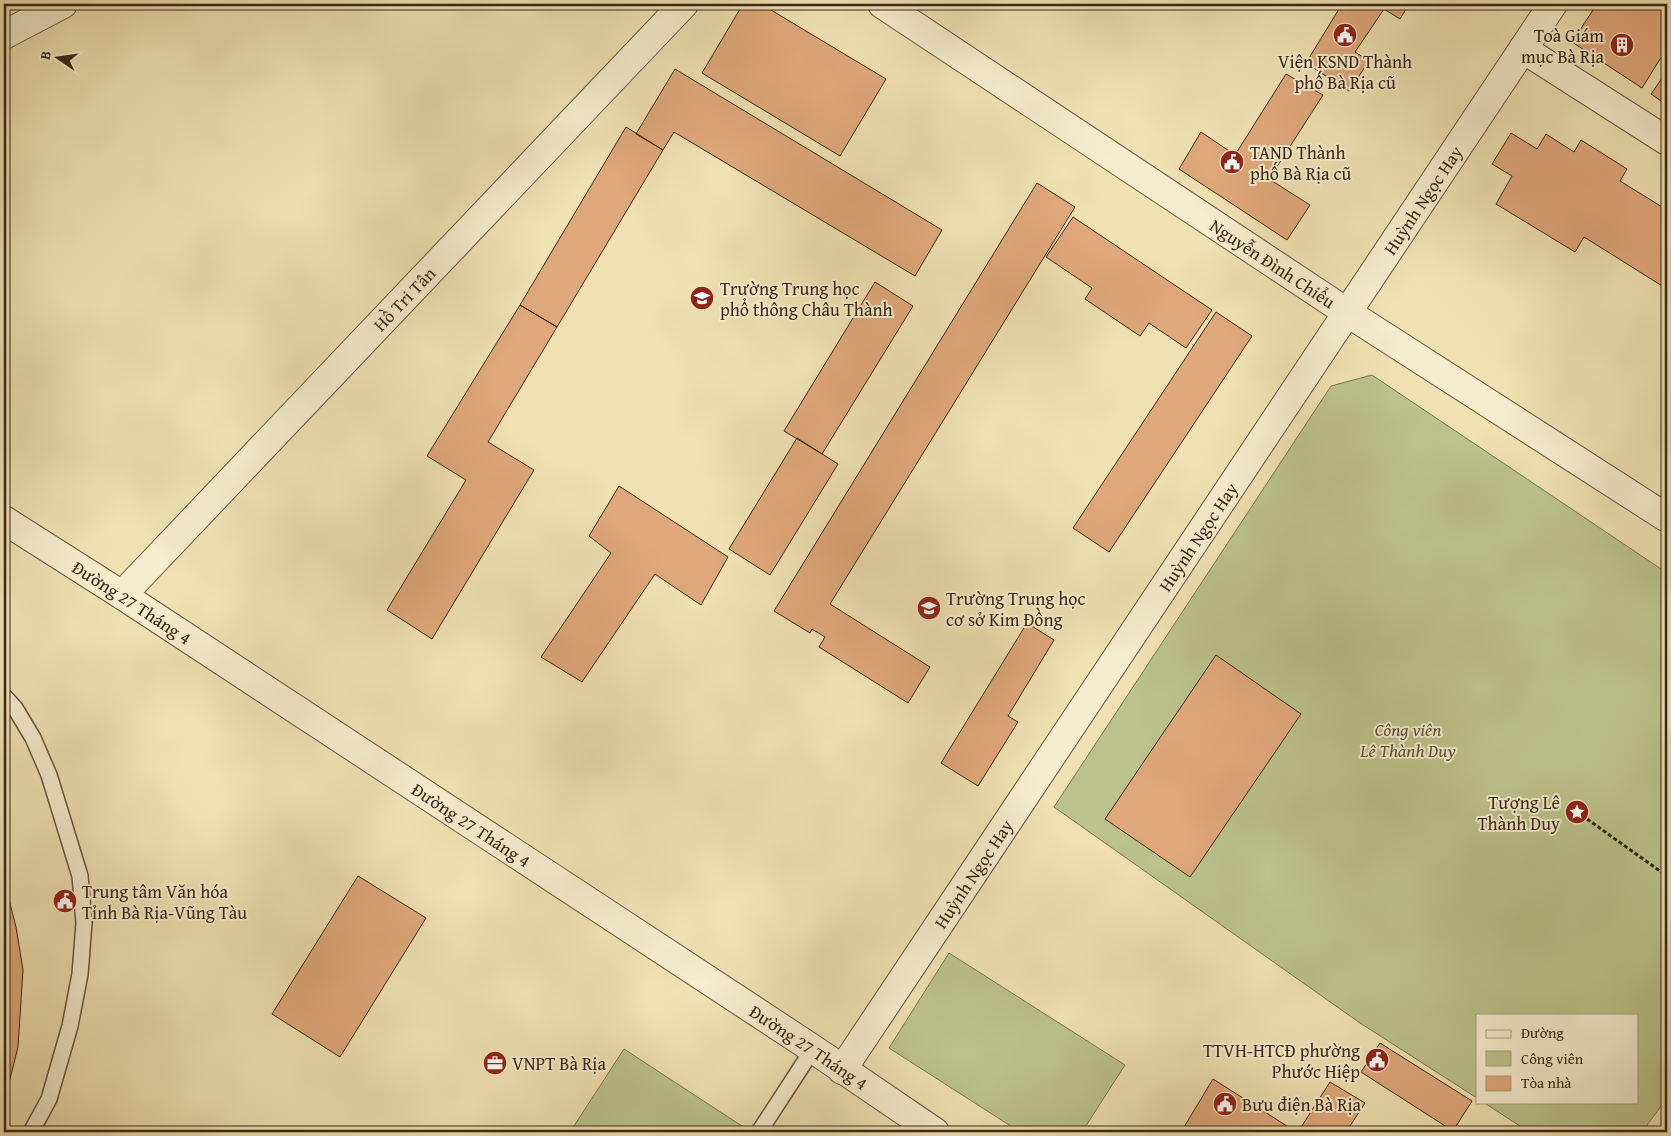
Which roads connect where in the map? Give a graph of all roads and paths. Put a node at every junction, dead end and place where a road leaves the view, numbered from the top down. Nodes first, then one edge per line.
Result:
1 (63, 4) edge
2 (684, 4) edge
3 (882, 4) edge
4 (1553, 4) edge
5 (4, 35) edge
6 (1523, 49) junction
7 (1667, 141) edge
8 (1348, 313) junction
9 (1667, 518) edge
10 (4, 520) edge
11 (122, 595) junction
12 (4, 696) edge
13 (1587, 819) dead end
14 (1667, 876) edge
15 (813, 1049) junction
16 (842, 1070) junction
17 (31, 1132) edge
18 (759, 1132) edge
19 (935, 1132) edge

1 - 5 street
2 - 11 street, Hồ Tri Tân
3 - 8 street, Nguyễn Đình Chiểu
4 - 6 street, Huỳnh Ngọc Hay
6 - 7 street
6 - 8 street, Huỳnh Ngọc Hay
8 - 9 street, Nguyễn Đình Chiểu
8 - 16 street, Huỳnh Ngọc Hay
10 - 11 street, Đường 27 Tháng 4
11 - 15 street, Đường 27 Tháng 4
12 - 17 lane
13 - 14 path
15 - 16 street, Đường 27 Tháng 4
15 - 18 lane
16 - 19 street, Đường 27 Tháng 4

